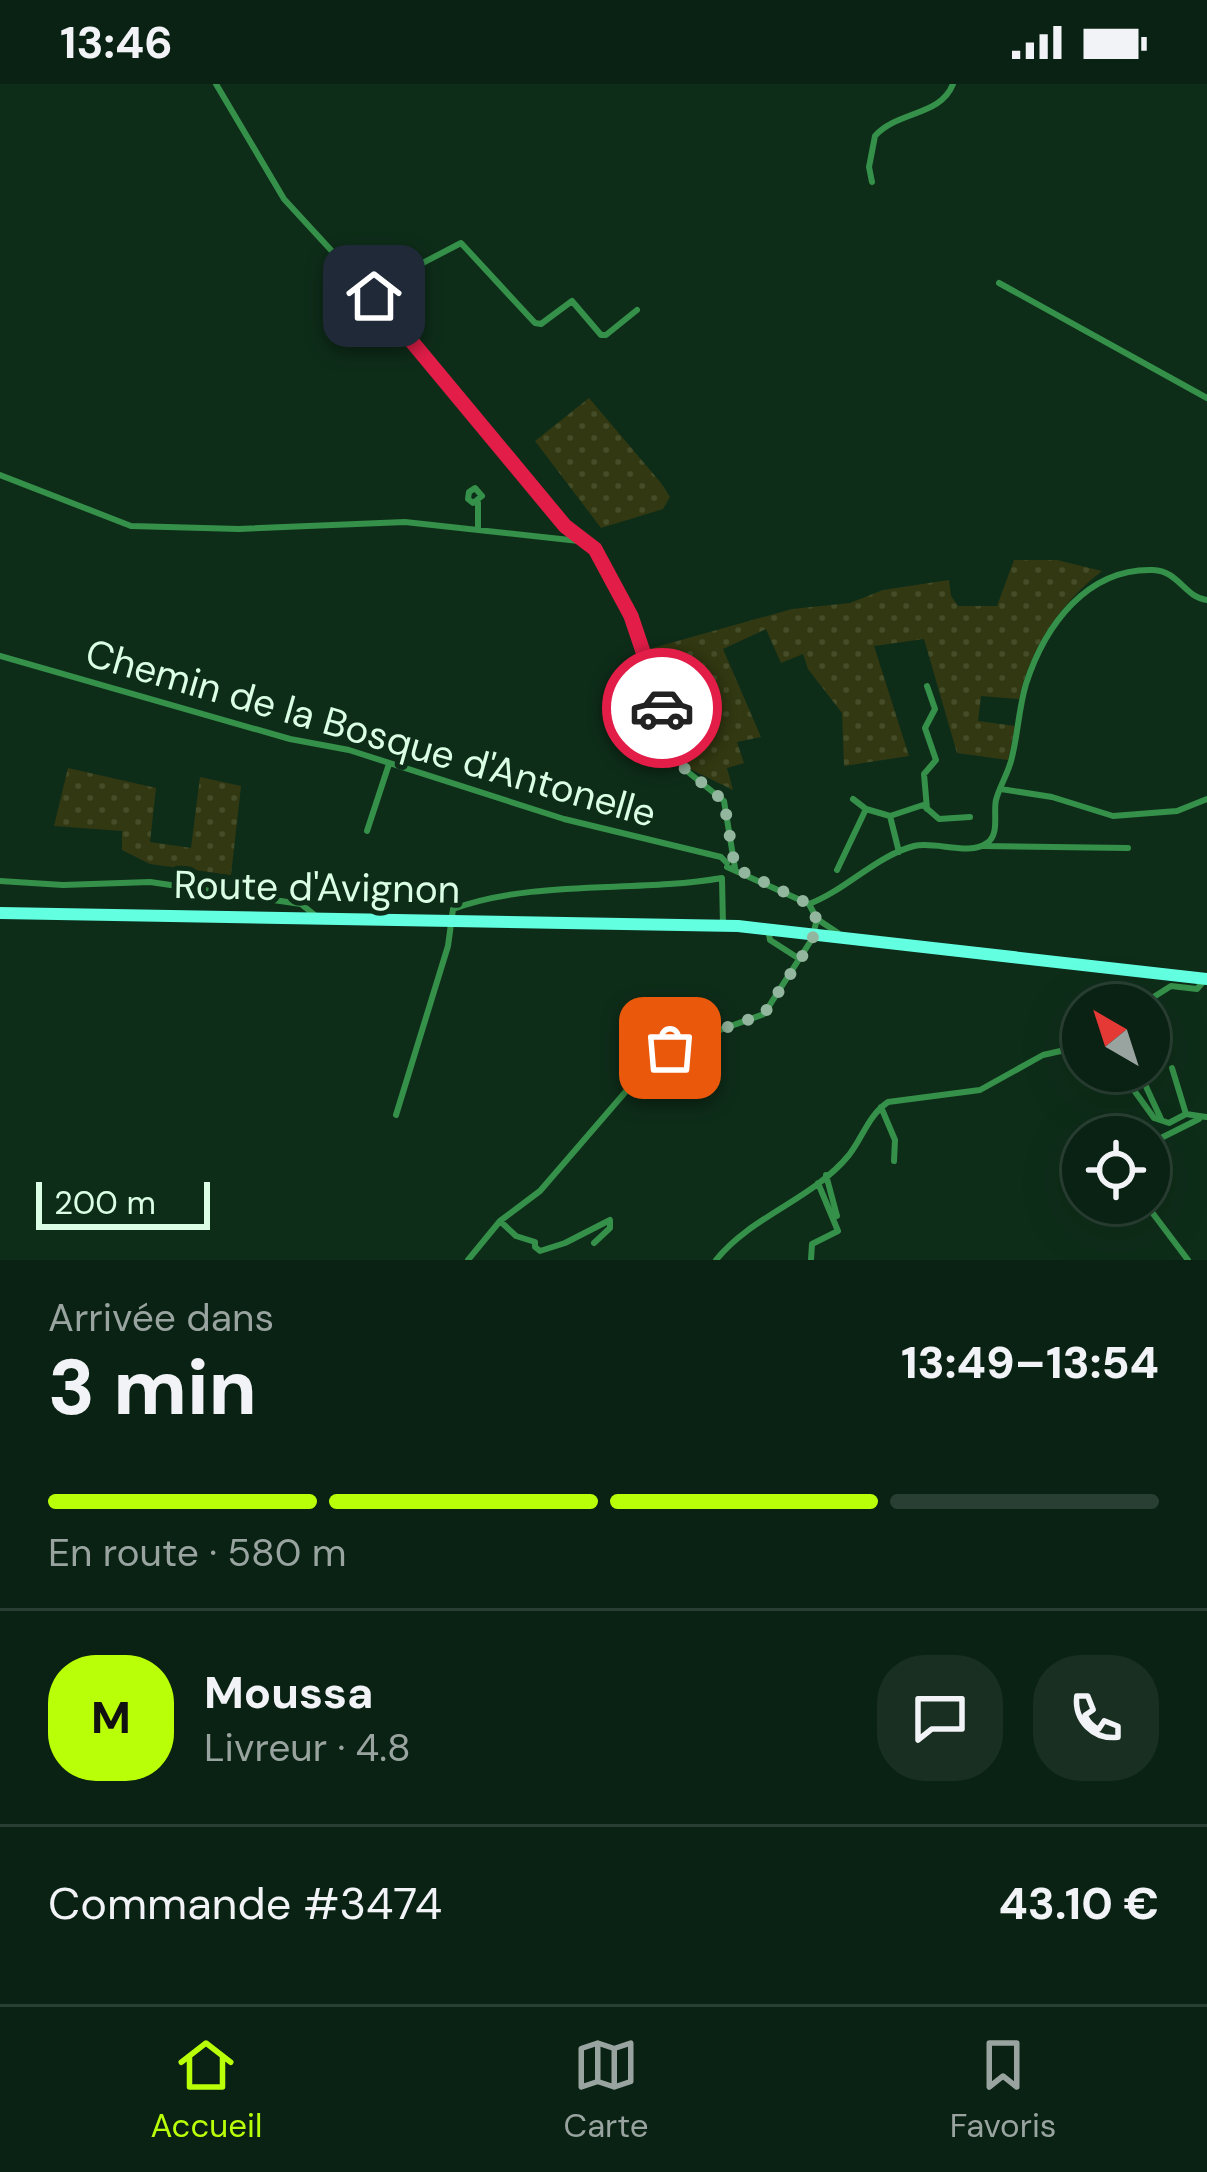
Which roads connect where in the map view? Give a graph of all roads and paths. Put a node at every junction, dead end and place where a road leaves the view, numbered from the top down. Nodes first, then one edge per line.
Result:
1 (216, 84) edge
2 (953, 84) edge
3 (872, 182) dead end
4 (999, 284) dead end
5 (369, 291) junction
6 (637, 310) dead end
7 (1207, 398) edge
8 (0, 475) edge
9 (478, 502) dead end
10 (478, 529) junction
11 (585, 542) junction
12 (1207, 600) edge
13 (0, 656) edge
14 (927, 686) dead end
15 (389, 764) junction
16 (1000, 789) junction
17 (853, 799) dead end
18 (1207, 799) edge
19 (866, 809) junction
20 (927, 809) junction
21 (890, 817) junction
22 (970, 817) dead end
23 (367, 831) dead end
24 (984, 846) junction
25 (1128, 848) dead end
26 (899, 852) junction
27 (730, 864) junction
28 (837, 870) dead end
29 (722, 878) junction
30 (0, 881) edge
31 (809, 904) junction
32 (0, 913) edge
33 (316, 916) junction
34 (453, 919) junction
35 (723, 924) junction
36 (816, 928) junction
37 (768, 929) junction
38 (913, 945) junction
39 (798, 958) junction
40 (1205, 978) edge
41 (1170, 987) edge
42 (1062, 1051) edge
43 (1172, 1068) dead end
44 (1135, 1092) edge
45 (881, 1107) junction
46 (1186, 1114) junction
47 (397, 1115) dead end
48 (1153, 1116) edge
49 (1206, 1116) edge
50 (1170, 1122) edge
51 (1170, 1134) edge
52 (894, 1161) dead end
53 (826, 1175) junction
54 (818, 1183) junction
55 (837, 1216) dead end
56 (500, 1220) junction
57 (1160, 1224) edge
58 (594, 1243) dead end
59 (468, 1260) edge
60 (716, 1260) edge
61 (811, 1260) edge
62 (1188, 1260) edge

1 - 5 street
2 - 3 street
4 - 7 street
5 - 6 street
5 - 11 street
8 - 10 street
9 - 10 street
10 - 11 street
11 - 27 street
12 - 16 street
13 - 15 street, Chemin de la Bosque d'Antonelle
14 - 20 street
15 - 23 street
15 - 27 street, Chemin de la Bosque d'Antonelle
16 - 18 street
16 - 24 street
17 - 19 street
19 - 21 street
19 - 28 street
20 - 21 street
20 - 22 street
21 - 26 street
24 - 25 street
24 - 26 street
26 - 31 street
27 - 29 street
27 - 31 street, Chemin de la Bosque d'Antonelle
29 - 34 street
29 - 35 street
30 - 33 street
31 - 36 street
32 - 33 main road, Route d'Avignon
33 - 34 main road, Route d'Avignon
34 - 35 main road, Route d'Avignon
34 - 47 street
35 - 36 main road, Route d'Avignon
35 - 37 main road, Route d'Avignon
36 - 37 main road, Route d'Avignon
36 - 38 main road, Route d'Avignon
36 - 38 main road, Route d'Avignon
36 - 39 street
37 - 39 street
38 - 40 main road, Route d'Avignon
39 - 56 street
40 - 41 street
42 - 45 street
43 - 46 street
44 - 48 street
45 - 52 street
45 - 53 street
46 - 49 street
46 - 50 street
49 - 51 street
53 - 54 street
53 - 55 street
54 - 60 street
54 - 61 street
56 - 58 street
56 - 59 street
57 - 62 street

